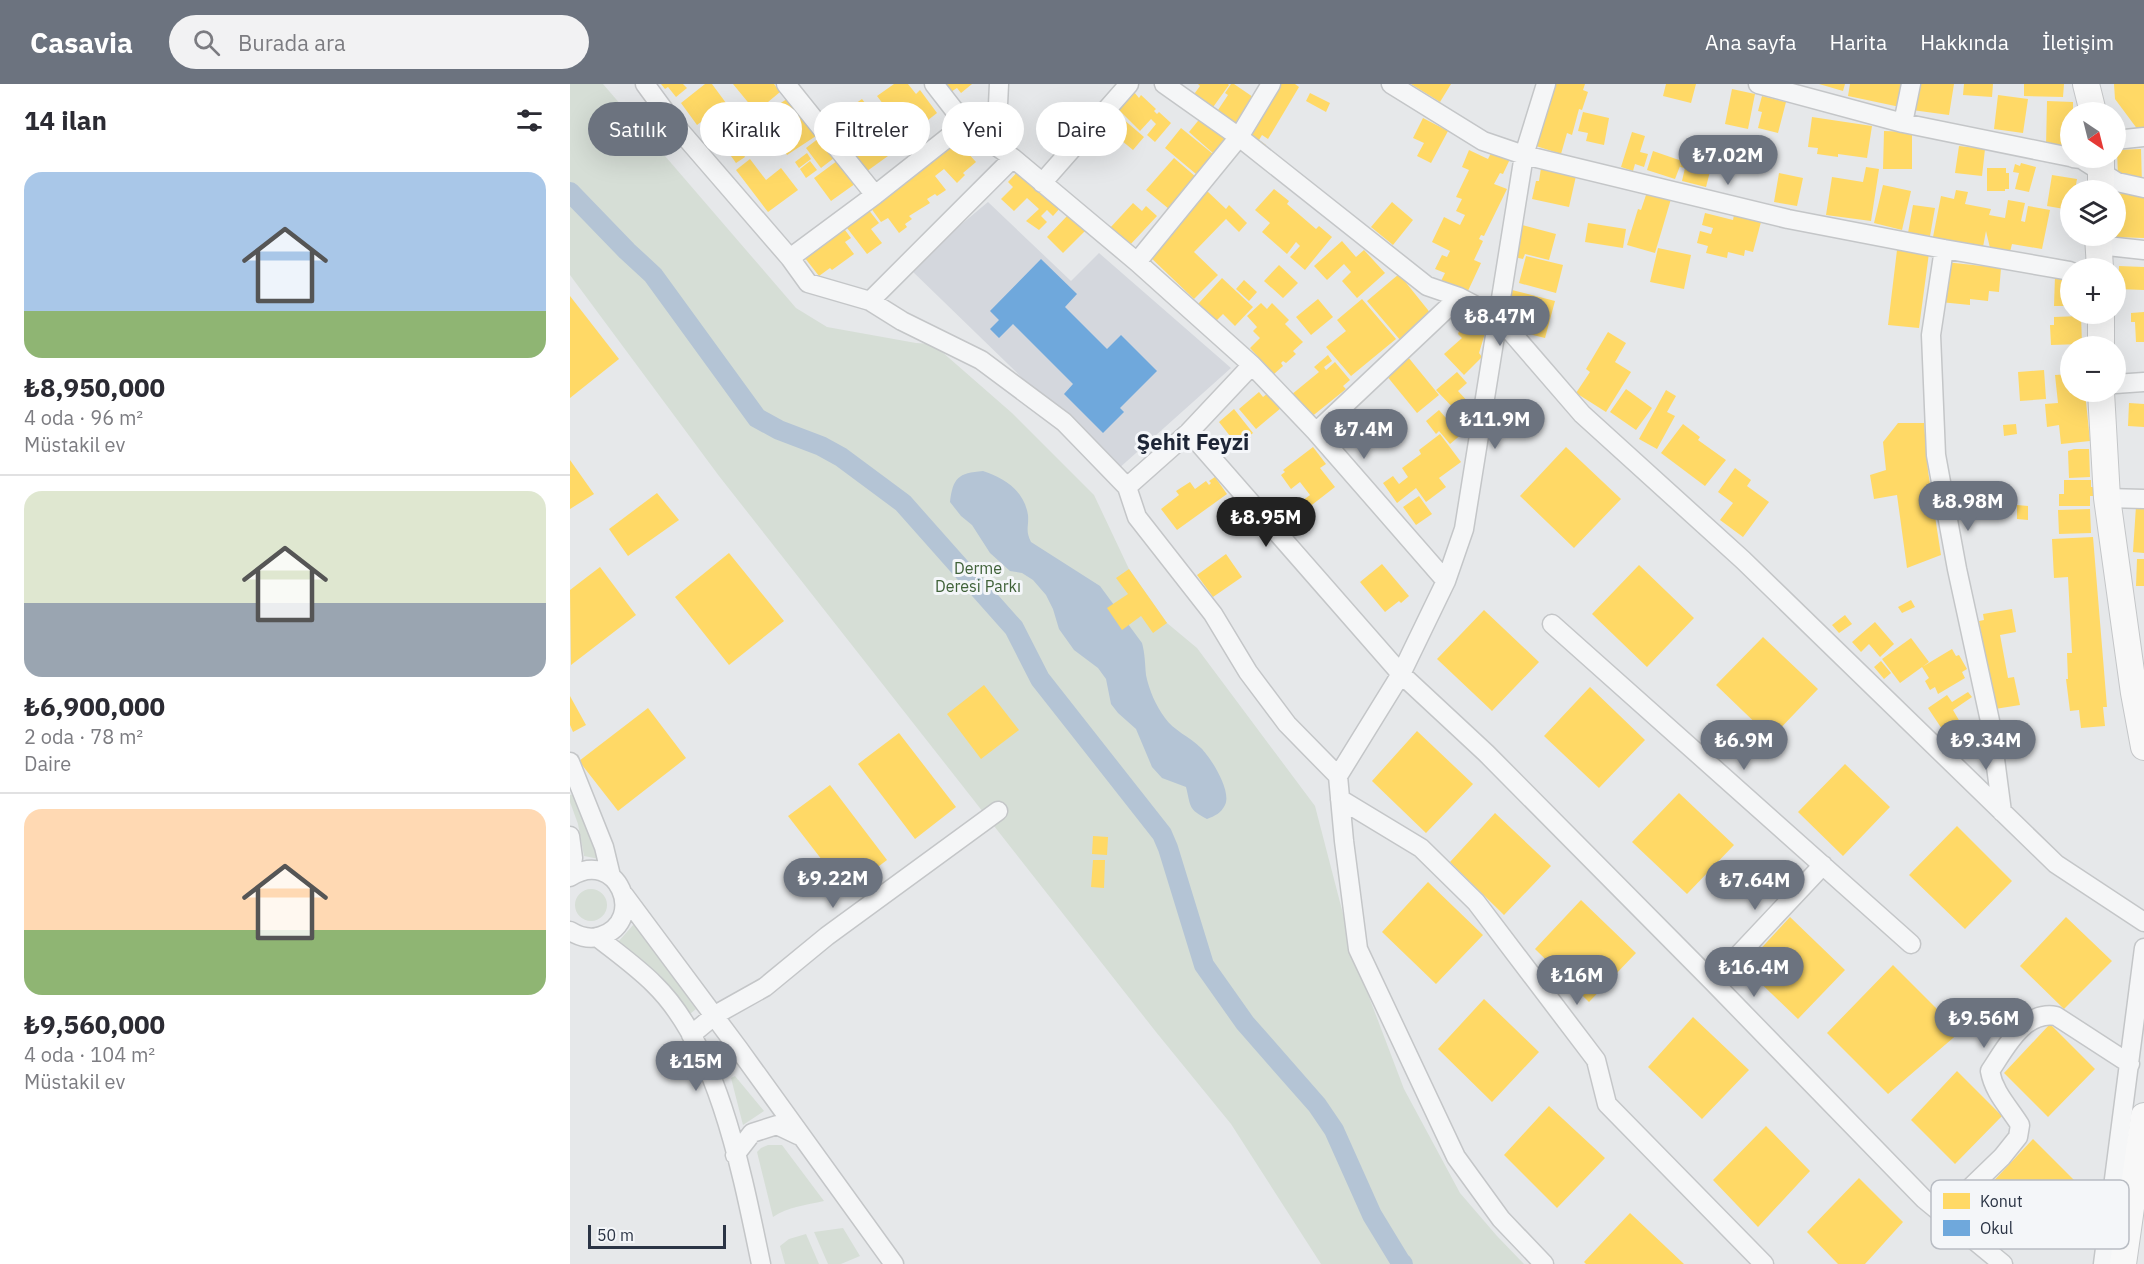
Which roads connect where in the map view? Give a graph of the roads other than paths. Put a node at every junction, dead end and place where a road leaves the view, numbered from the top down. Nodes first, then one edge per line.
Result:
1 (645, 84) edge
2 (786, 84) edge
3 (934, 84) edge
4 (999, 84) edge
5 (1129, 84) edge
6 (1164, 84) edge
7 (1271, 84) edge
8 (1391, 84) edge
9 (1546, 84) edge
10 (1758, 84) edge
11 (1911, 84) edge
12 (2086, 84) edge
13 (948, 102) edge
14 (998, 102) edge
15 (2090, 102) edge
16 (1903, 123) junction
17 (1239, 137) junction
18 (2144, 137) edge
19 (2126, 139) edge
20 (942, 142) edge
21 (1524, 155) junction
22 (2060, 155) edge
23 (1010, 156) edge
24 (1013, 158) junction
25 (2101, 174) edge
26 (1042, 183) junction
27 (2144, 188) edge
28 (875, 195) junction
29 (1944, 249) junction
30 (2099, 250) edge
31 (2144, 250) edge
32 (790, 258) junction
33 (1137, 262) junction
34 (2060, 269) edge
35 (1459, 297) junction
36 (870, 301) junction
37 (1499, 318) junction
38 (1252, 365) junction
39 (2144, 382) edge
40 (2126, 383) edge
41 (2102, 402) edge
42 (1189, 432) junction
43 (1316, 432) junction
44 (1127, 487) junction
45 (2107, 498) junction
46 (2144, 499) edge
47 (1446, 581) junction
48 (1552, 624) dead end
49 (1401, 674) junction
50 (2139, 693) edge
51 (2144, 747) edge
52 (570, 762) edge
53 (1338, 776) junction
54 (1340, 799) junction
55 (998, 811) dead end
56 (2002, 812) junction
57 (570, 836) edge
58 (1823, 866) junction
59 (570, 870) edge
60 (611, 876) junction
61 (570, 877) edge
62 (624, 895) junction
63 (2144, 922) edge
64 (572, 934) edge
65 (597, 937) junction
66 (1911, 944) dead end
67 (2144, 948) edge
68 (1713, 982) junction
69 (714, 1016) junction
70 (691, 1035) junction
71 (2130, 1064) junction
72 (2144, 1116) edge
73 (802, 1137) junction
74 (735, 1155) junction
75 (1978, 1180) edge
76 (2114, 1180) edge
77 (1931, 1205) edge
78 (2129, 1222) edge
79 (1984, 1249) edge
80 (2105, 1249) edge
81 (2125, 1249) edge
82 (761, 1264) edge
83 (894, 1264) edge
84 (1544, 1264) edge
85 (1764, 1264) edge
86 (2003, 1264) edge
87 (2103, 1264) edge
88 (2123, 1264) edge

1 - 32 street
2 - 28 street
3 - 13 street
4 - 14 street
5 - 26 street
6 - 17 street
7 - 17 street
8 - 21 street
9 - 21 street
10 - 16 street
11 - 16 street
12 - 15 street
16 - 22 street
17 - 33 street
17 - 35 street
18 - 19 street
20 - 28 street
21 - 29 street
21 - 37 street
23 - 24 street
24 - 26 street
24 - 36 street
25 - 27 street
26 - 33 street
28 - 32 street
29 - 34 street
29 - 56 street
30 - 31 street
32 - 36 street
33 - 38 street
35 - 37 street
35 - 43 street
36 - 44 street
37 - 47 street
37 - 56 street
38 - 42 street
38 - 43 street
39 - 40 street
41 - 45 street
42 - 44 street
42 - 49 street
43 - 47 street
44 - 53 street
45 - 46 street
45 - 50 street
47 - 49 street
48 - 58 street
49 - 53 street
49 - 68 street
50 - 51 street
52 - 60 street
53 - 54 street
54 - 84 street
54 - 85 street
55 - 69 street
56 - 63 street
57 - 59 street
58 - 66 street
58 - 68 street
60 - 61 street
60 - 62 street
62 - 65 street
62 - 69 street
64 - 65 street
65 - 70 street
67 - 71 street
68 - 77 street
69 - 70 street
69 - 73 street
70 - 74 street
71 - 75 street
71 - 76 street
72 - 78 street
73 - 74 street
73 - 83 street
74 - 82 street
79 - 86 street
80 - 87 street
81 - 88 street

